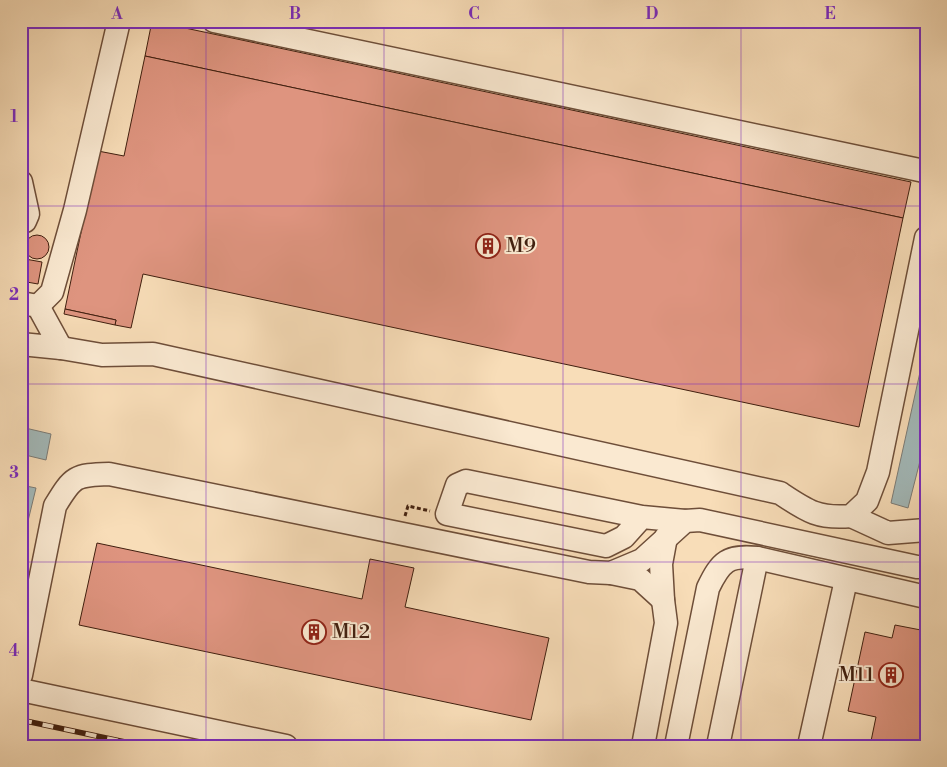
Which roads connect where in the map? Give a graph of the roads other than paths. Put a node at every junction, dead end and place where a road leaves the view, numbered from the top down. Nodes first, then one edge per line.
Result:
1 (119, 21) edge
2 (214, 21) edge
3 (926, 173) edge
4 (21, 182) edge
5 (21, 222) edge
6 (926, 238) edge
7 (30, 304) edge
8 (21, 344) edge
9 (61, 348) junction
10 (851, 516) junction
11 (642, 517) junction
12 (685, 521) junction
13 (926, 530) edge
14 (666, 537) junction
15 (757, 558) junction
16 (926, 567) edge
17 (611, 573) junction
18 (846, 580) junction
19 (926, 597) edge
20 (662, 600) junction
21 (21, 675) edge
22 (21, 690) edge
23 (286, 746) edge
24 (643, 746) edge
25 (676, 746) edge
26 (718, 746) edge
27 (809, 746) edge

1 - 7 lane
2 - 3 lane
4 - 5 lane
6 - 10 lane
7 - 9 lane
8 - 9 lane
9 - 10 lane
10 - 13 lane
11 - 11 lane
11 - 12 lane
12 - 14 lane
12 - 16 lane
14 - 17 lane
14 - 20 lane
15 - 18 lane
15 - 25 lane
15 - 26 lane
17 - 20 lane
17 - 21 lane
18 - 19 lane
18 - 27 lane
20 - 24 lane
22 - 23 lane

